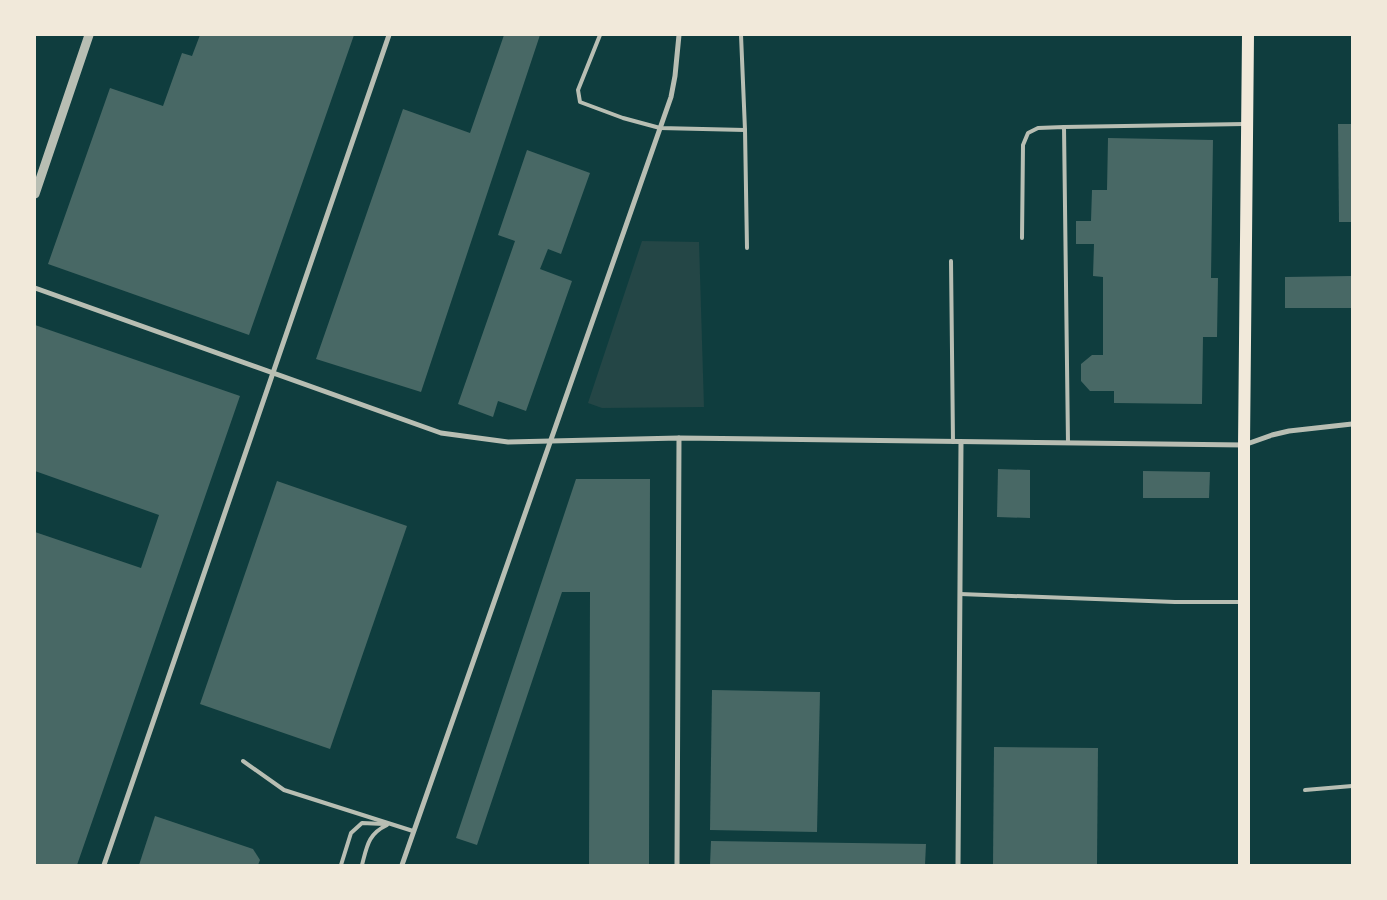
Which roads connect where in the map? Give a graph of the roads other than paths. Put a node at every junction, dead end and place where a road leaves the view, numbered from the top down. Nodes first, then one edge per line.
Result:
1 (89, 35) edge
2 (389, 35) edge
3 (600, 35) edge
4 (679, 35) edge
5 (741, 35) edge
6 (1248, 35) edge
7 (1248, 124) junction
8 (1064, 127) junction
9 (660, 128) junction
10 (745, 130) junction
11 (35, 194) edge
12 (1022, 238) dead end
13 (747, 248) dead end
14 (951, 261) dead end
15 (35, 288) edge
16 (273, 373) junction
17 (1352, 424) edge
18 (678, 438) junction
19 (550, 441) junction
20 (953, 442) junction
21 (961, 442) junction
22 (1068, 443) junction
23 (1244, 445) junction
24 (960, 594) junction
25 (1244, 602) junction
26 (243, 761) dead end
27 (1352, 786) edge
28 (1305, 790) dead end
29 (389, 824) junction
30 (413, 832) junction
31 (104, 865) edge
32 (341, 865) edge
33 (362, 865) edge
34 (402, 865) edge
35 (677, 865) edge
36 (958, 865) edge
37 (1244, 865) edge

1 - 11 street
2 - 16 street
3 - 9 lane
4 - 9 street
5 - 10 lane
6 - 7 main road
7 - 8 lane
7 - 23 main road
8 - 12 lane
8 - 22 lane
9 - 10 lane
9 - 19 street
10 - 13 lane
14 - 20 lane
15 - 16 street
16 - 19 street
16 - 31 street
17 - 23 street
18 - 19 street
18 - 20 street
18 - 35 street
19 - 30 street
20 - 21 street
21 - 22 street
21 - 24 street
22 - 23 street
23 - 25 main road
24 - 25 lane
24 - 36 street
25 - 37 main road
26 - 29 lane
27 - 28 lane
29 - 30 lane
29 - 32 lane
29 - 33 lane
30 - 34 street

